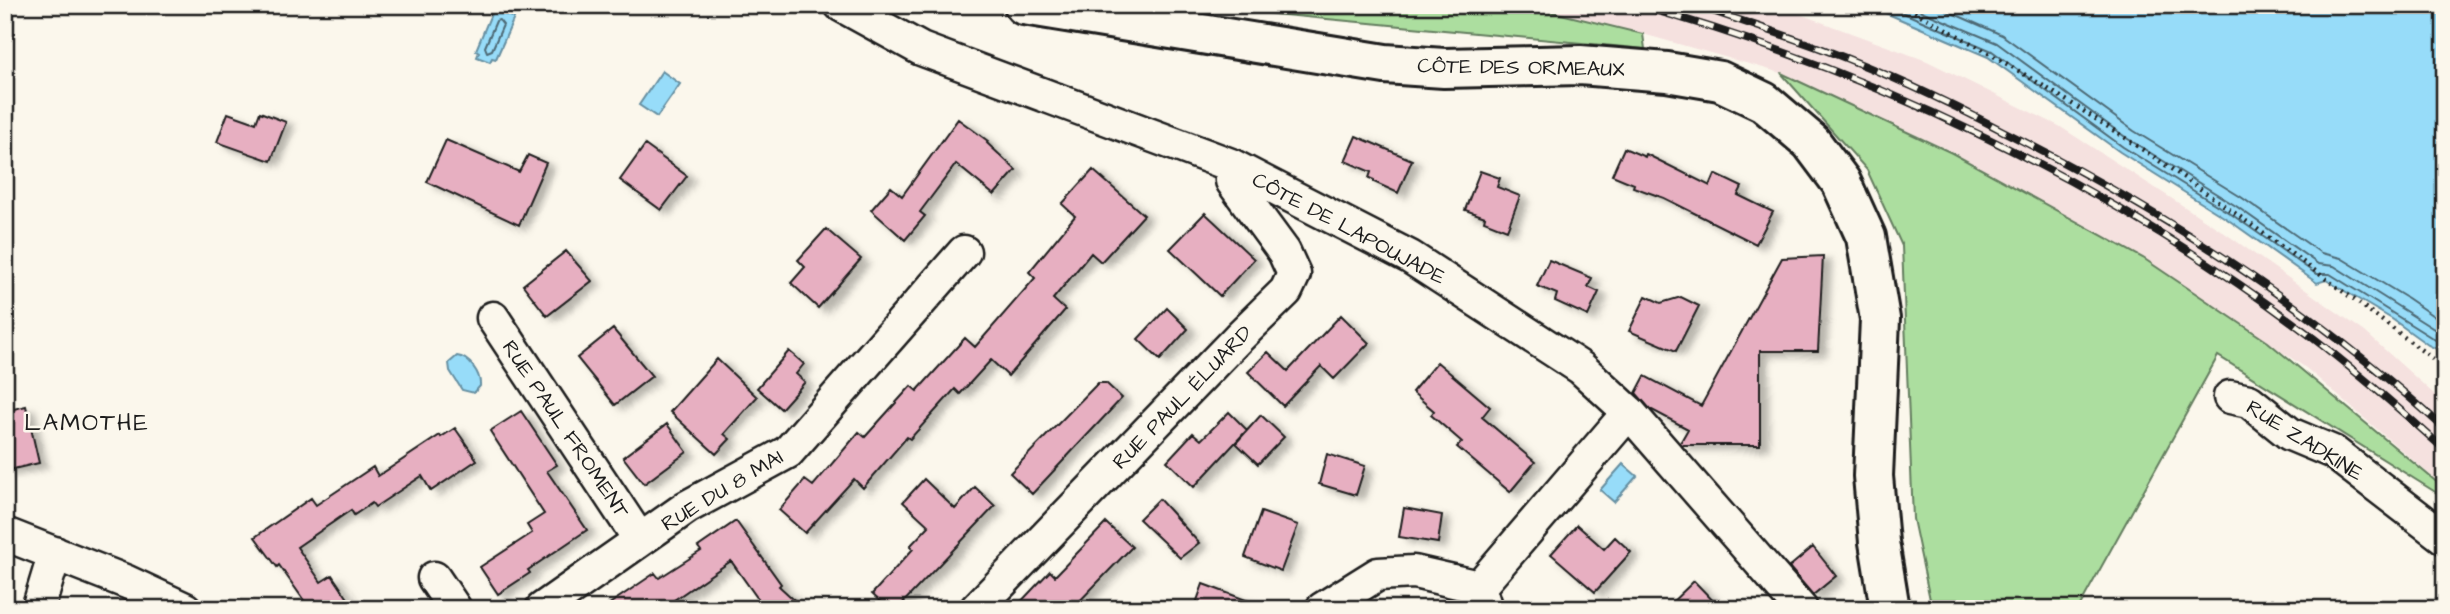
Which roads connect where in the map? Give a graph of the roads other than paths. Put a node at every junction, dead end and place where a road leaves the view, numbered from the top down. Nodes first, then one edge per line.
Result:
1 (841, 5) edge
2 (1024, 5) edge
3 (1231, 165) junction
4 (964, 252) dead end
5 (493, 318) dead end
6 (2230, 397) dead end
7 (1629, 412) junction
8 (5, 534) edge
9 (2445, 538) edge
10 (640, 540) junction
11 (55, 553) junction
12 (434, 578) dead end
13 (1482, 598) edge
14 (38, 609) edge
15 (185, 609) edge
16 (455, 609) edge
17 (542, 609) edge
18 (976, 609) edge
19 (1322, 609) edge
20 (1801, 609) edge
21 (1890, 609) edge

1 - 3 street, CÔTE DE LAPOUJADE
2 - 21 main road, CÔTE DES ORMEAUX
3 - 7 street, CÔTE DE LAPOUJADE
3 - 18 street, RUE PAUL ÉLUARD
4 - 10 street, RUE DU 8 MAI
5 - 10 street, RUE PAUL FROMENT
6 - 9 street, RUE ZADKINE
7 - 13 street
7 - 20 street, CÔTE DE LAPOUJADE
8 - 11 street
10 - 17 street, RUE DU 8 MAI
11 - 14 street
11 - 15 street
12 - 16 street
13 - 19 street

